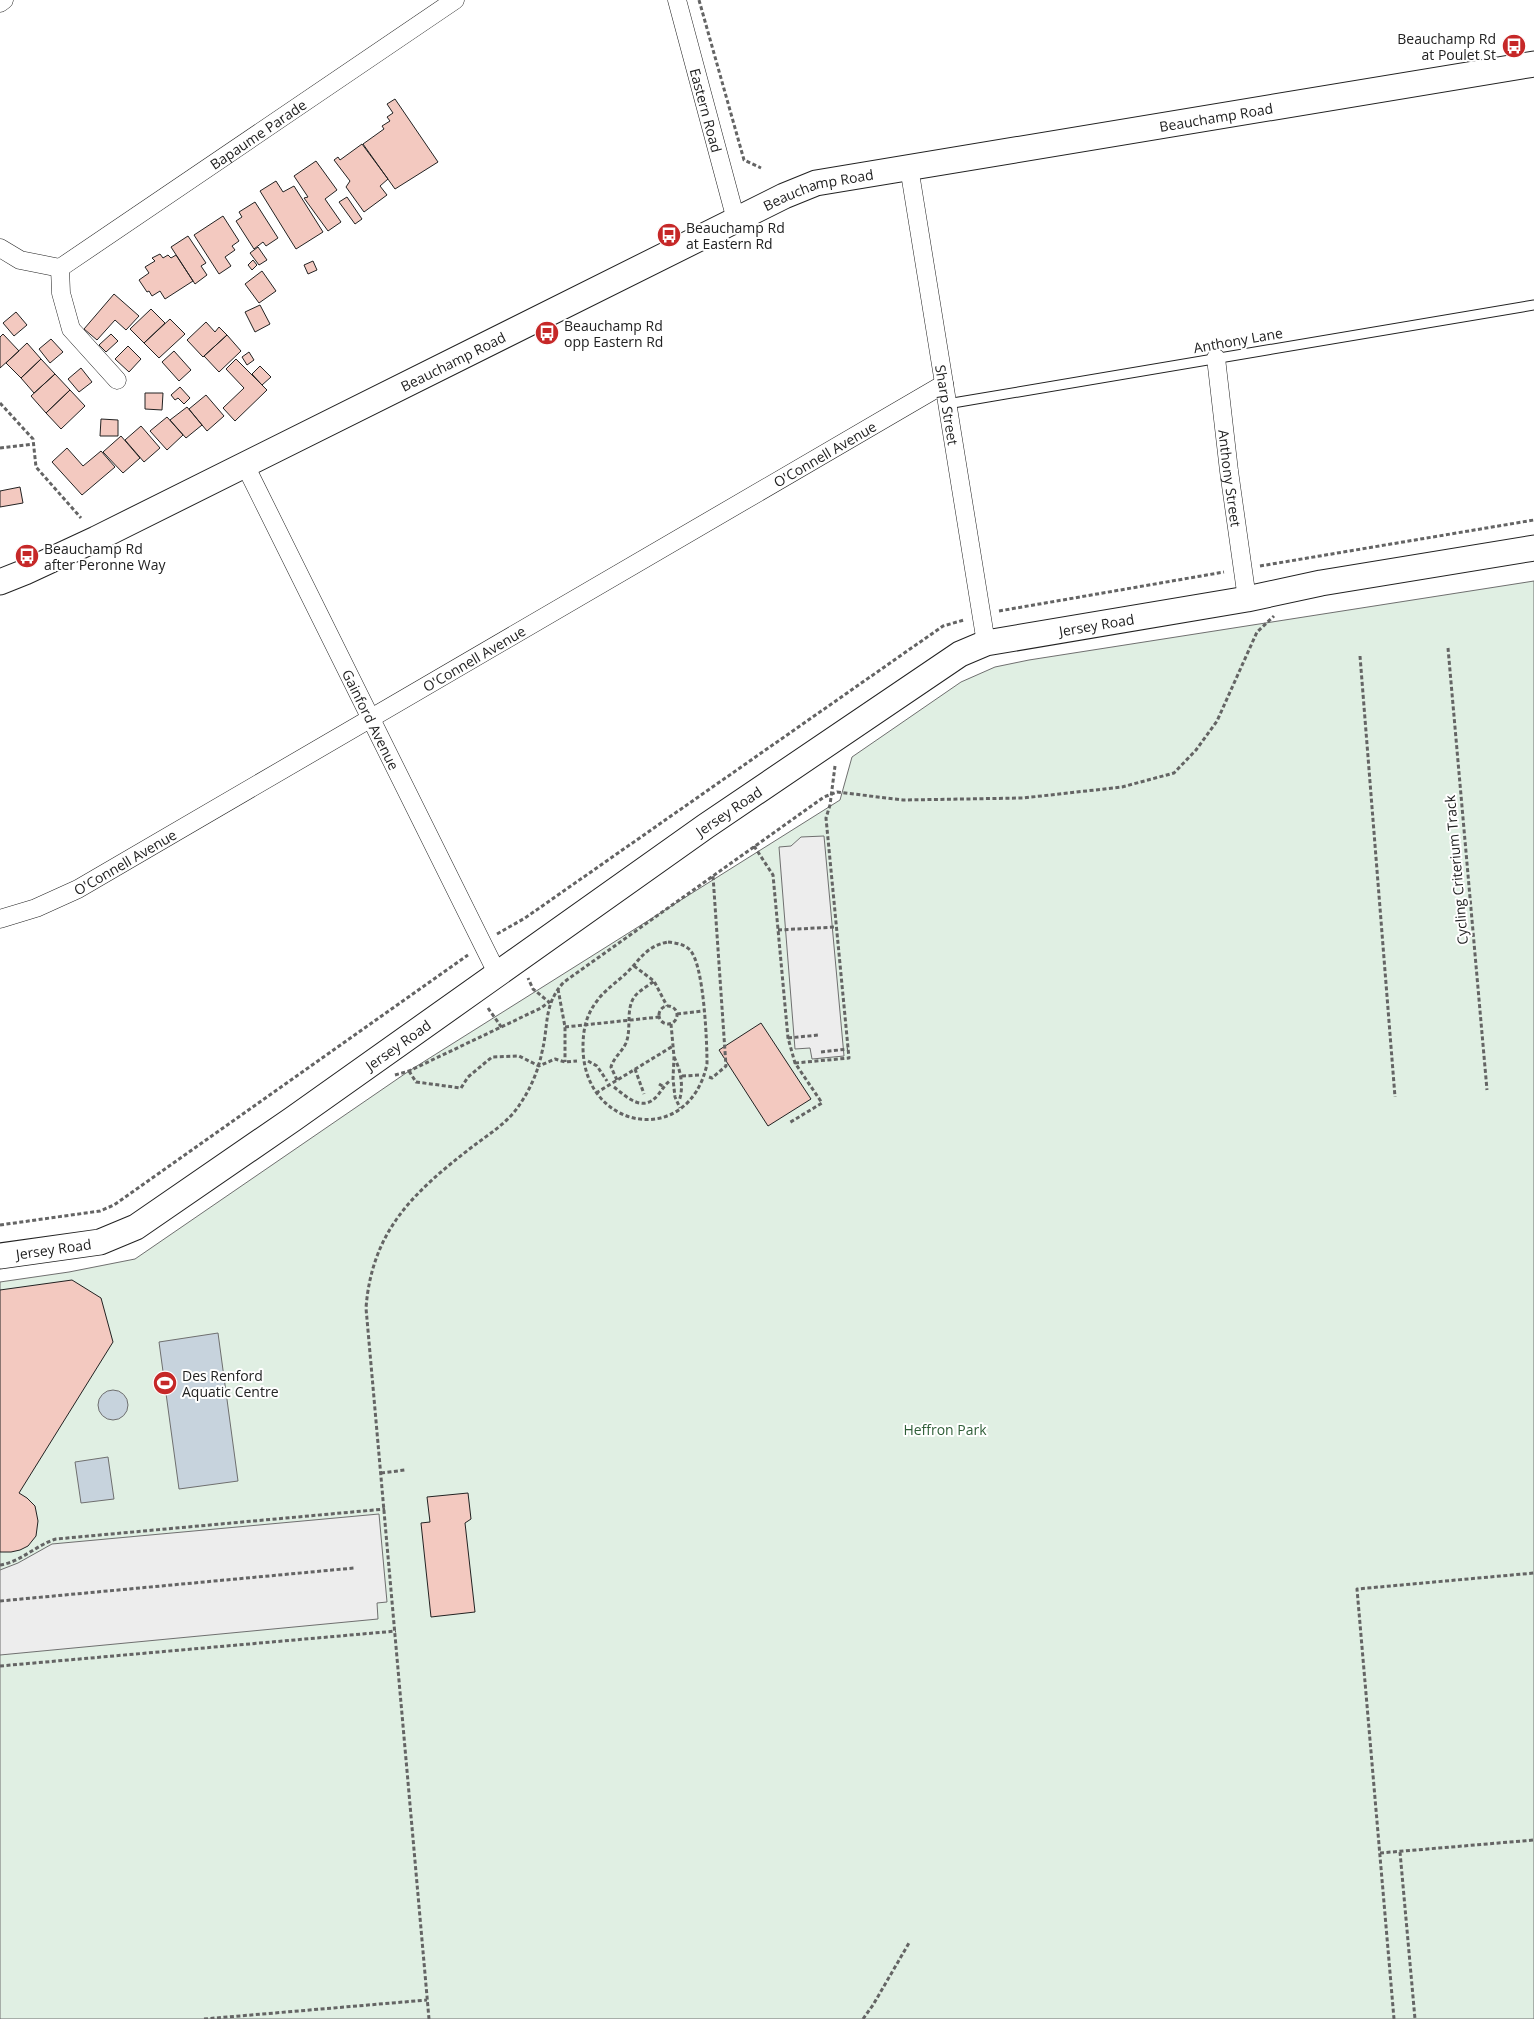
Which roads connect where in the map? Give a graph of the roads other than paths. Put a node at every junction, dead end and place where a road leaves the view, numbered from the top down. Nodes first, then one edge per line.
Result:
1 (4, 0) edge
2 (455, 0) edge
3 (676, 0) edge
4 (0, 3) edge
5 (1534, 64) edge
6 (909, 167) junction
7 (736, 220) junction
8 (0, 248) edge
9 (60, 268) junction
10 (1534, 305) edge
11 (1216, 358) junction
12 (117, 380) dead end
13 (944, 384) junction
14 (947, 404) junction
15 (245, 466) junction
16 (1534, 548) edge
17 (0, 582) edge
18 (1247, 599) junction
19 (986, 643) junction
20 (371, 717) junction
21 (0, 920) edge
22 (498, 973) junction
23 (0, 1256) edge

1 - 4 street
2 - 9 street, Bapaume Parade
3 - 7 street, Eastern Road
5 - 6 street, Beauchamp Road
6 - 7 street, Beauchamp Road
6 - 13 street, Sharp Street
7 - 15 street, Beauchamp Road
8 - 9 street
9 - 12 street
10 - 11 lane, Anthony Lane
11 - 14 lane, Anthony Lane
11 - 18 street, Anthony Street
13 - 14 street, Sharp Street
13 - 20 street, O'Connell Avenue
14 - 19 street, Sharp Street
15 - 17 street, Beauchamp Road
15 - 20 street, Gainford Avenue
16 - 18 street, Jersey Road
18 - 19 street, Jersey Road
19 - 22 street, Jersey Road
20 - 21 street, O'Connell Avenue
20 - 22 street, Gainford Avenue
22 - 23 street, Jersey Road

